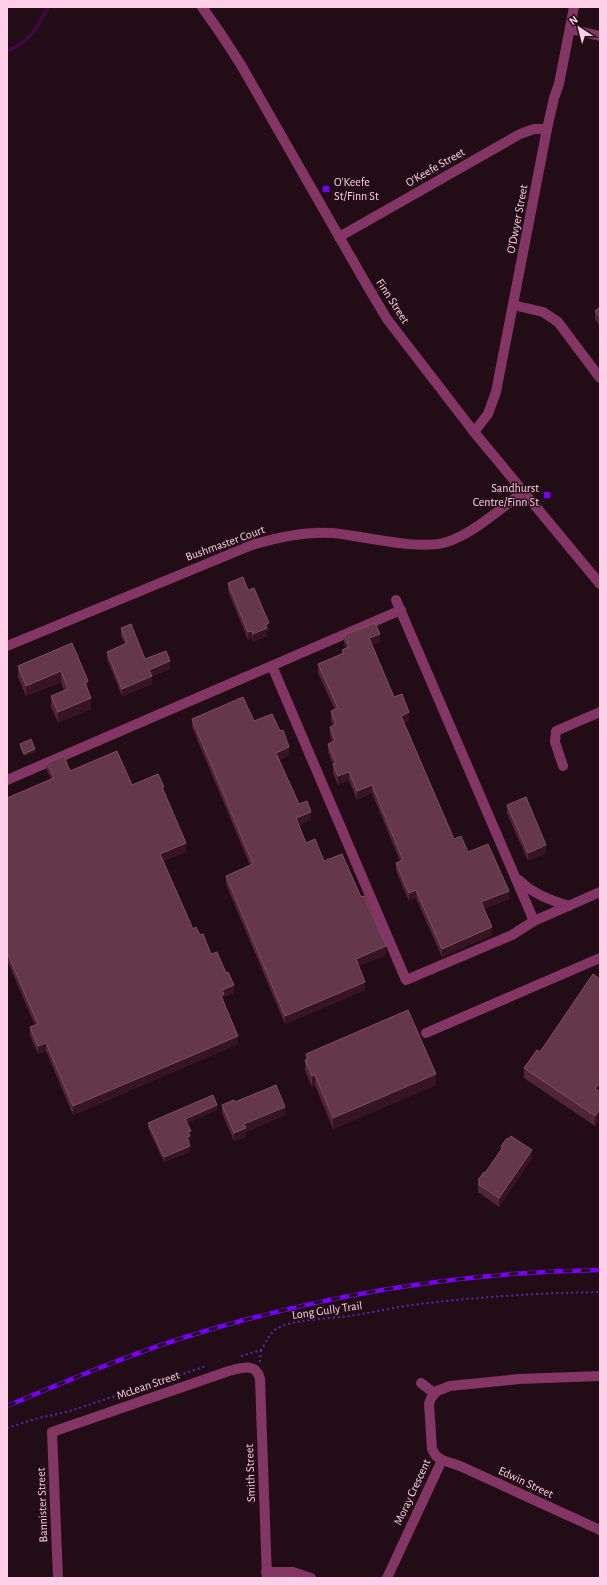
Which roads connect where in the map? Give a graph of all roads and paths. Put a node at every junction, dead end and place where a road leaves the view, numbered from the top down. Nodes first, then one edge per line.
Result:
1 (202, 7) edge
2 (574, 7) edge
3 (570, 29) junction
4 (600, 36) edge
5 (547, 129) junction
6 (339, 237) junction
7 (513, 305) junction
8 (600, 378) edge
9 (474, 432) junction
10 (524, 492) junction
11 (599, 580) edge
12 (396, 600) dead end
13 (401, 610) junction
14 (7, 646) edge
15 (272, 666) junction
16 (600, 712) edge
17 (563, 766) dead end
18 (7, 780) edge
19 (516, 878) junction
20 (600, 892) edge
21 (569, 906) junction
22 (534, 921) junction
23 (600, 958) edge
24 (426, 1033) dead end
25 (600, 1292) edge
26 (235, 1358) dead end
27 (207, 1366) dead end
28 (254, 1368) joint
29 (600, 1376) edge
30 (421, 1383) dead end
31 (434, 1394) junction
32 (7, 1428) edge
33 (52, 1432) joint
34 (442, 1460) junction
35 (600, 1530) edge
36 (267, 1575) edge
37 (58, 1578) edge
38 (311, 1578) edge
39 (387, 1578) edge

1 - 6 street, Finn Street
2 - 3 street, O'Dwyer Street
3 - 4 street
3 - 5 street, O'Dwyer Street
5 - 6 street, O'Keefe Street
5 - 7 street, O'Dwyer Street
6 - 9 street, Finn Street
7 - 8 street
7 - 9 street, O'Dwyer Street
9 - 10 street, Finn Street
10 - 11 street, Finn Street
10 - 14 street, Bushmaster Court
12 - 13 street
13 - 15 street
13 - 19 street
15 - 18 street
15 - 22 street
16 - 17 street
19 - 21 street
19 - 22 street
20 - 21 street
21 - 22 street
23 - 24 street
25 - 26 path, Long Gully Trail
27 - 32 path
28 - 33 street, McLean Street
28 - 36 street, Smith Street
29 - 31 street
30 - 31 street
31 - 34 street, Moray Crescent
33 - 37 street, Bannister Street
34 - 35 street, Edwin Street
34 - 39 street, Moray Crescent
36 - 38 street

